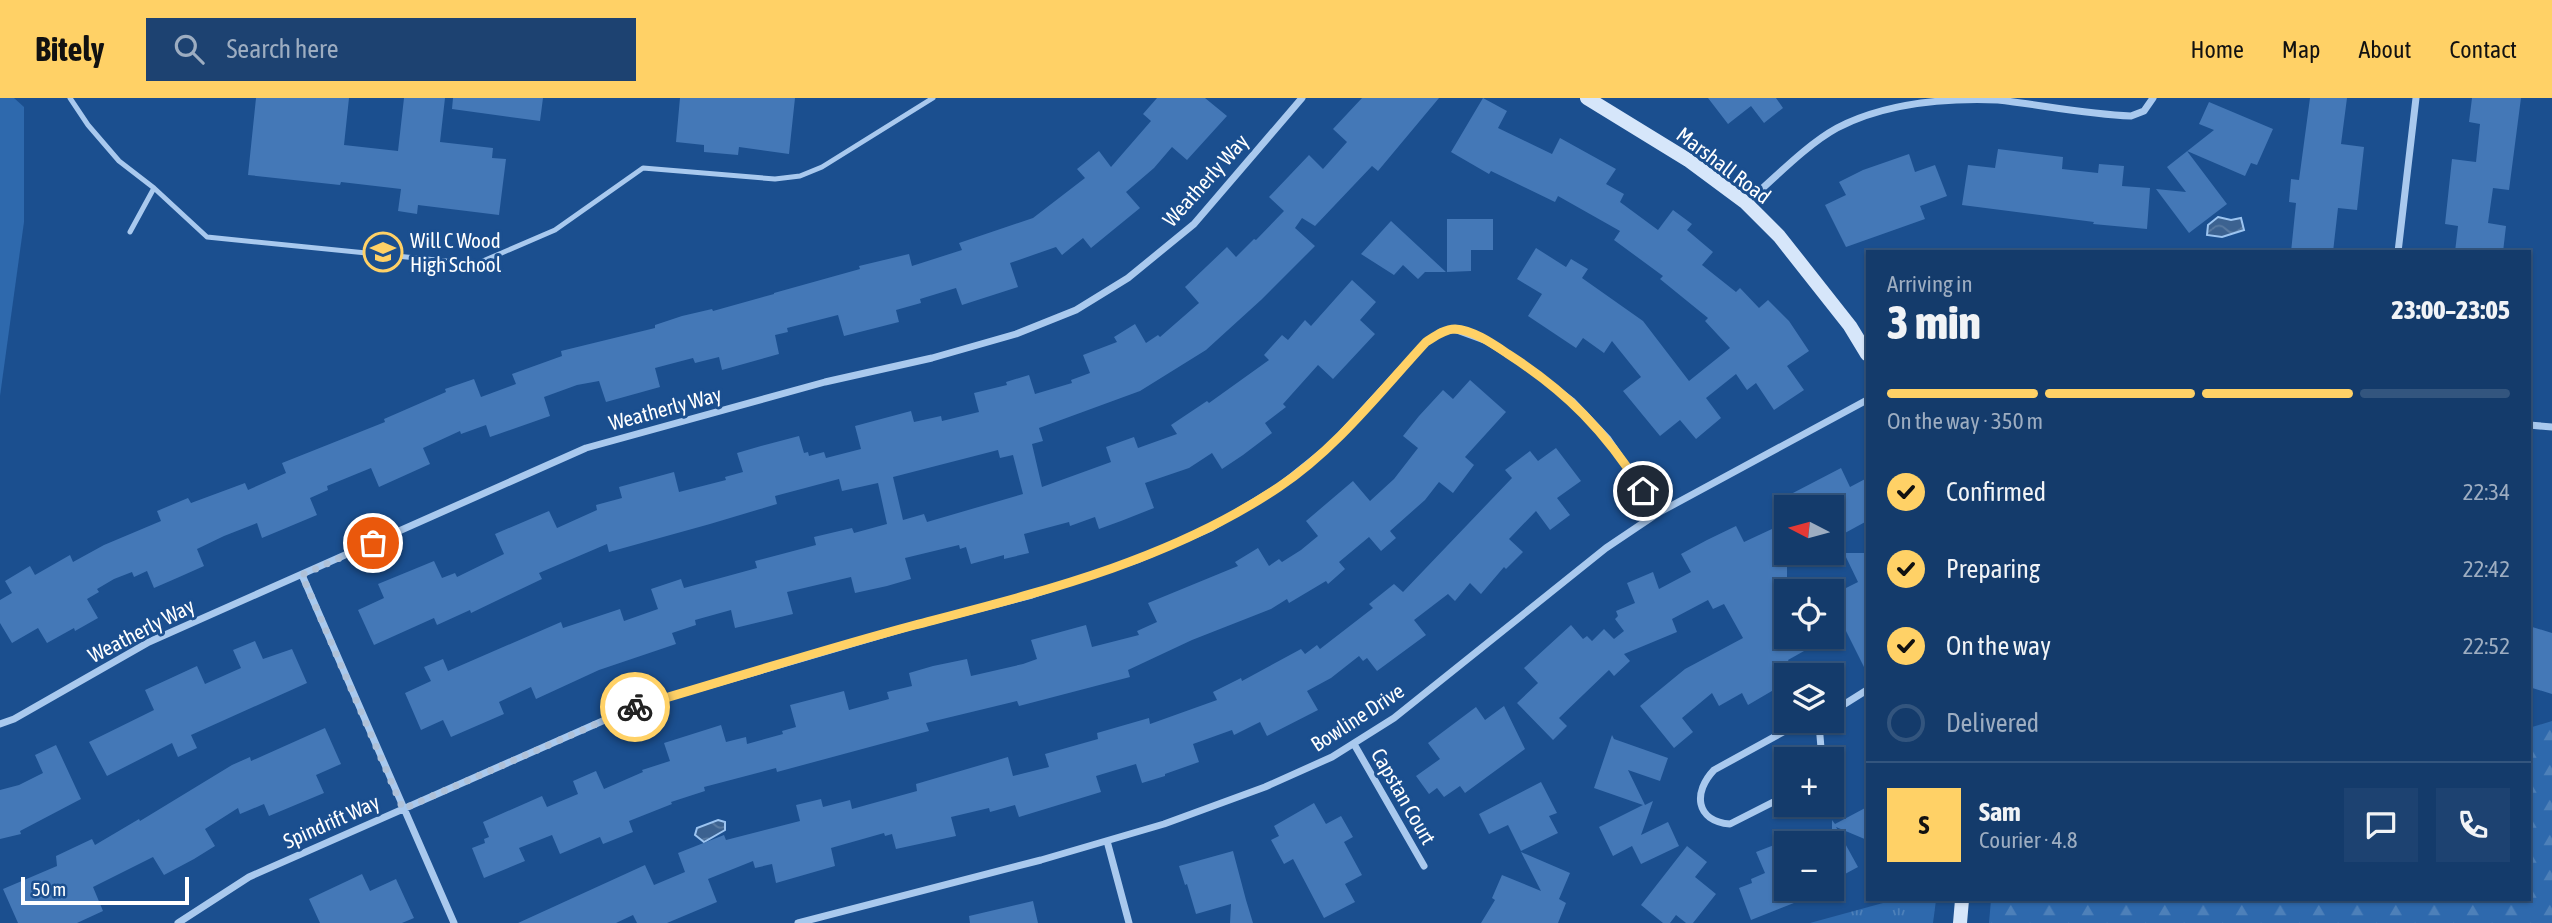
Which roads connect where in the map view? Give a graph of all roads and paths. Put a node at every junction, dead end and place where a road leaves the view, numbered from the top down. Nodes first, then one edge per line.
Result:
1 (70, 98) edge
2 (933, 98) edge
3 (1302, 98) edge
4 (1587, 98) edge
5 (2152, 98) edge
6 (2416, 98) edge
7 (154, 188) junction
8 (1746, 203) junction
9 (130, 232) dead end
10 (2399, 250) edge
11 (1866, 352) edge
12 (1866, 401) edge
13 (2531, 425) edge
14 (2552, 428) edge
15 (1658, 513) junction
16 (302, 575) junction
17 (1866, 691) edge
18 (1844, 704) edge
19 (0, 724) edge
20 (1782, 733) edge
21 (1354, 744) junction
22 (1774, 802) edge
23 (403, 809) junction
24 (1107, 841) junction
25 (1424, 866) dead end
26 (1962, 901) edge
27 (812, 921) edge
28 (178, 923) edge
29 (454, 923) edge
30 (798, 923) edge
31 (1129, 923) edge
32 (1960, 923) edge

1 - 7 lane
2 - 7 lane
3 - 16 street, Weatherly Way
4 - 8 street, Marshall Road
5 - 8 street
6 - 10 street
7 - 9 lane
8 - 11 street, Marshall Road
12 - 15 street, Bowline Drive
13 - 14 street
15 - 21 street, Bowline Drive
15 - 23 street, Spindrift Way
16 - 19 street, Weatherly Way
16 - 23 street
17 - 18 street
20 - 22 street
21 - 24 street, Bowline Drive
21 - 25 street, Capstan Court
23 - 28 street, Spindrift Way
23 - 29 street
24 - 27 street, Bowline Drive
24 - 31 street
26 - 32 street
27 - 30 street, Bowline Drive

